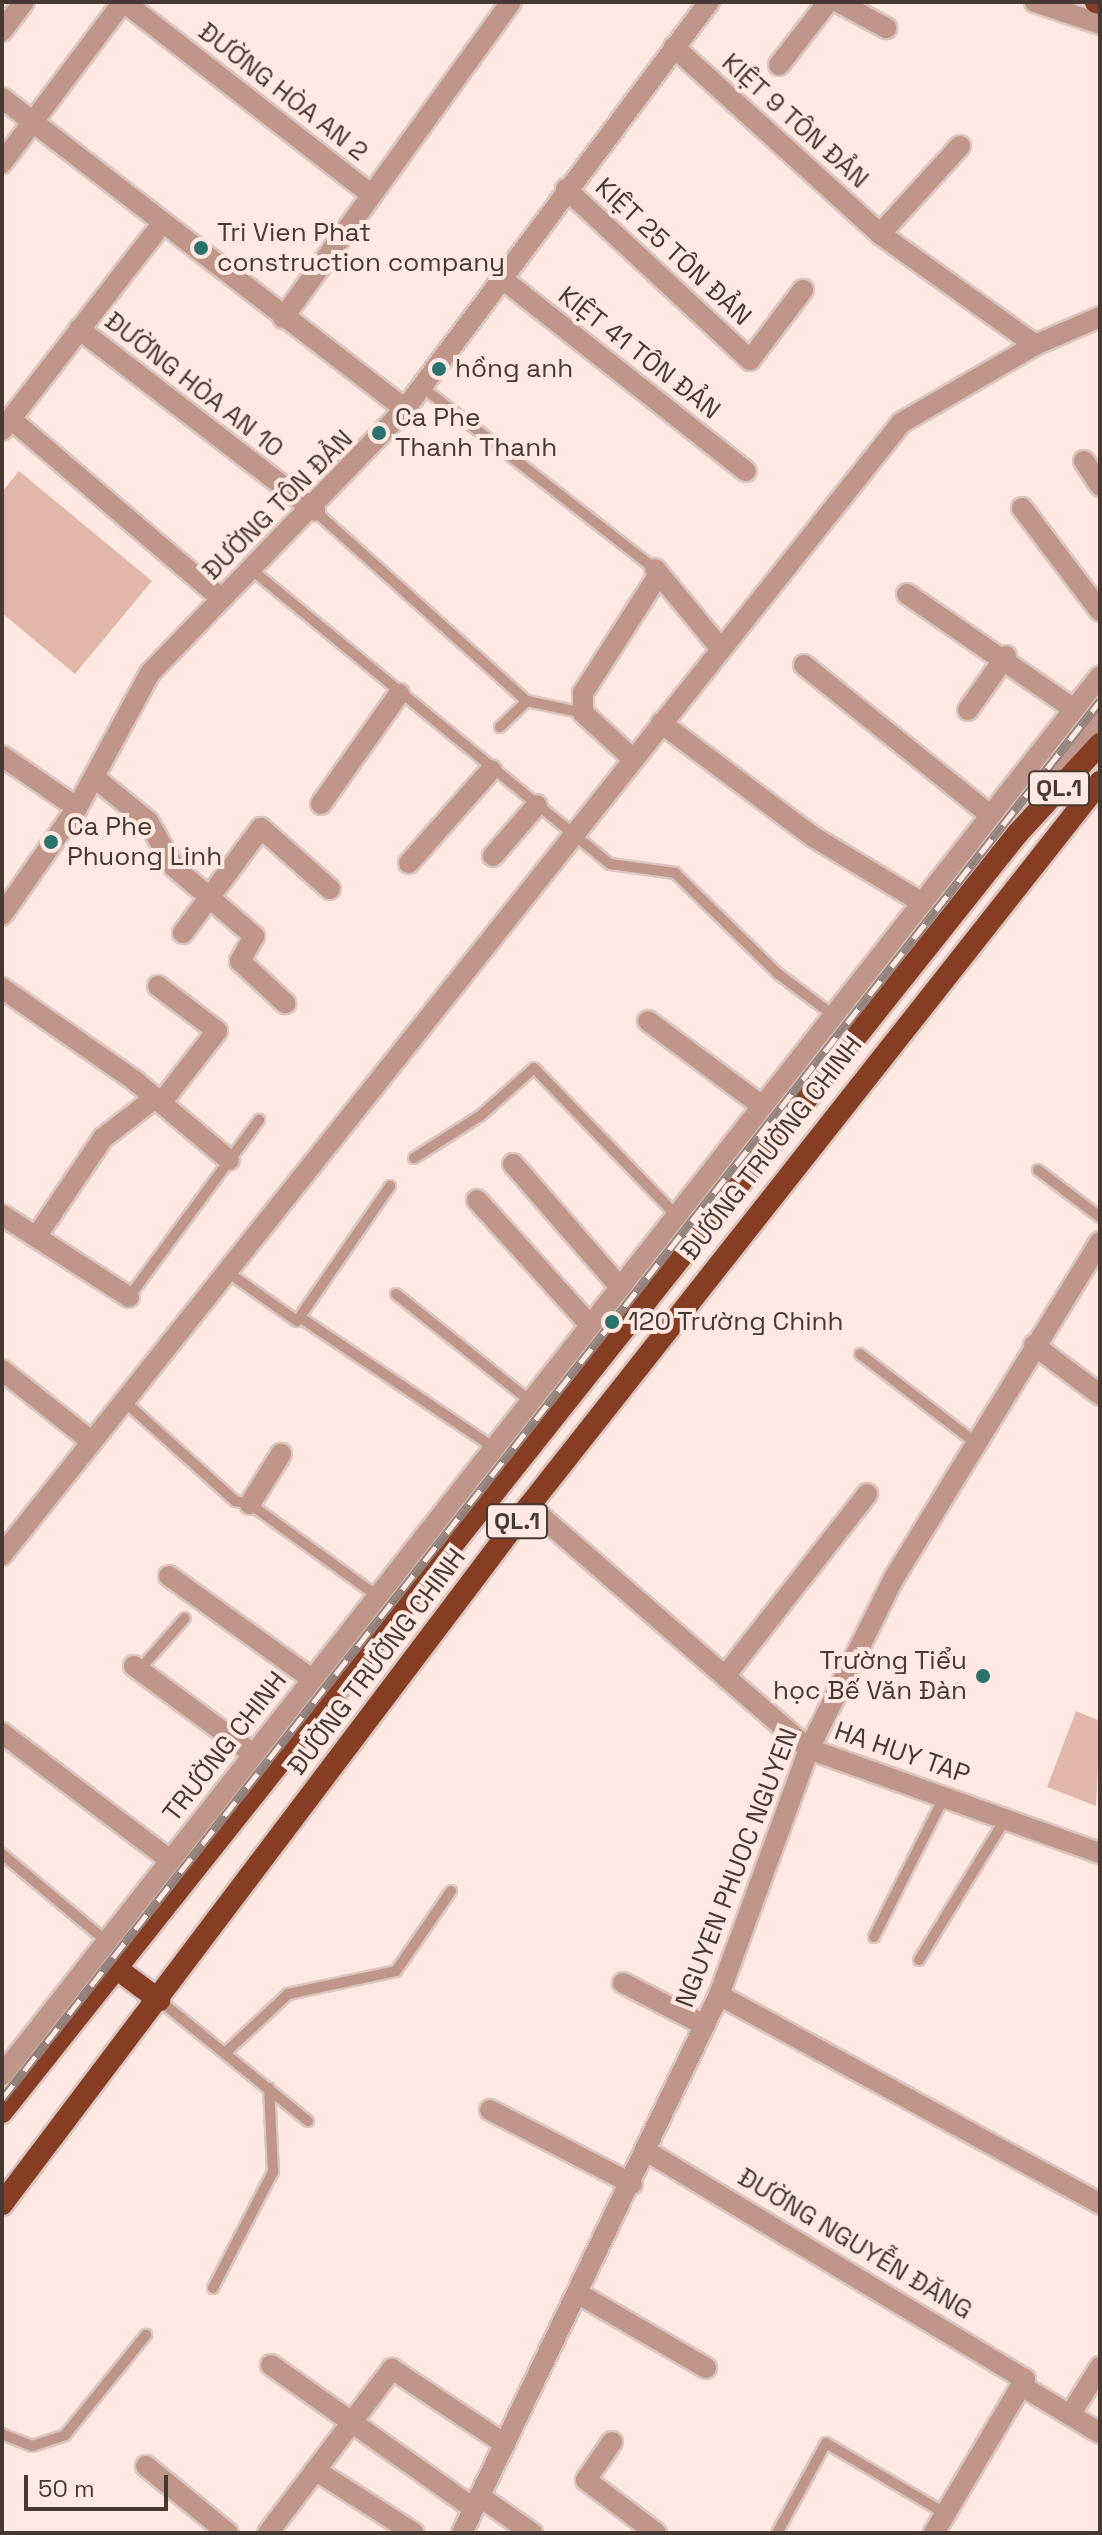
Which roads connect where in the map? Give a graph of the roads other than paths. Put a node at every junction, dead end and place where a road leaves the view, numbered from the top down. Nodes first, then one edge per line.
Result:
1 (24, 2) edge
2 (124, 2) edge
3 (511, 2) edge
4 (709, 2) edge
5 (828, 2) edge
6 (838, 2) edge
7 (1035, 2) edge
8 (1100, 24) edge
9 (886, 28) dead end
10 (2, 31) edge
11 (674, 47) junction
12 (779, 65) dead end
13 (17, 110) edge
14 (960, 146) dead end
15 (2, 163) edge
16 (566, 189) junction
17 (371, 194) junction
18 (160, 226) junction
19 (880, 234) junction
20 (500, 277) junction
21 (803, 290) dead end
22 (1100, 317) edge
23 (283, 318) junction
24 (79, 329) junction
25 (1035, 345) junction
26 (422, 387) junction
27 (405, 409) junction
28 (6, 424) edge
29 (1084, 461) dead end
30 (746, 471) dead end
31 (1100, 486) edge
32 (1022, 508) dead end
33 (315, 511) junction
34 (252, 570) junction
35 (657, 571) junction
36 (907, 594) dead end
37 (222, 599) junction
38 (1100, 611) edge
39 (721, 649) junction
40 (1006, 656) junction
41 (804, 665) dead end
42 (1100, 676) edge
43 (399, 694) junction
44 (527, 701) junction
45 (1074, 709) junction
46 (968, 710) dead end
47 (583, 713) junction
48 (1100, 720) edge
49 (661, 723) junction
50 (500, 727) dead end
51 (1100, 744) edge
52 (2, 756) edge
53 (633, 759) junction
54 (491, 770) junction
55 (95, 778) junction
56 (1100, 782) edge
57 (1100, 798) edge
58 (321, 804) dead end
59 (537, 805) junction
60 (77, 808) junction
61 (990, 815) junction
62 (577, 830) junction
63 (1018, 833) junction
64 (1043, 846) junction
65 (493, 856) dead end
66 (409, 863) dead end
67 (330, 889) dead end
68 (211, 894) junction
69 (921, 902) junction
70 (2, 915) edge
71 (183, 933) dead end
72 (158, 986) dead end
73 (2, 988) edge
74 (285, 1003) dead end
75 (833, 1015) junction
76 (648, 1021) dead end
77 (158, 1100) junction
78 (762, 1106) junction
79 (259, 1120) dead end
80 (414, 1158) dead end
81 (229, 1160) junction
82 (513, 1164) dead end
83 (1038, 1170) dead end
84 (390, 1186) dead end
85 (477, 1200) dead end
86 (2, 1215) edge
87 (676, 1215) junction
88 (1100, 1217) edge
89 (36, 1237) junction
90 (1100, 1242) edge
91 (226, 1271) junction
92 (620, 1287) junction
93 (396, 1294) dead end
94 (129, 1297) joint
95 (301, 1318) junction
96 (590, 1325) junction
97 (1034, 1345) junction
98 (860, 1354) dead end
99 (2, 1370) edge
100 (1100, 1395) edge
101 (123, 1400) junction
102 (529, 1400) junction
103 (91, 1441) junction
104 (976, 1443) junction
105 (492, 1449) junction
106 (281, 1454) dead end
107 (867, 1494) dead end
108 (250, 1504) junction
109 (529, 1506) junction
110 (2, 1555) edge
111 (169, 1576) dead end
112 (377, 1596) junction
113 (185, 1618) dead end
114 (137, 1668) joint
115 (725, 1676) junction
116 (312, 1679) junction
117 (2, 1733) edge
118 (809, 1749) junction
119 (253, 1754) junction
120 (945, 1795) junction
121 (1006, 1818) junction
122 (1100, 1853) edge
123 (2, 1854) edge
124 (170, 1860) junction
125 (451, 1891) dead end
126 (874, 1937) dead end
127 (106, 1941) junction
128 (919, 1960) dead end
129 (116, 1968) junction
130 (623, 1983) dead end
131 (719, 1995) junction
132 (159, 2000) junction
133 (704, 2025) junction
134 (225, 2053) junction
135 (2, 2075) edge
136 (269, 2088) junction
137 (490, 2110) dead end
138 (2, 2112) edge
139 (308, 2121) dead end
140 (648, 2152) junction
141 (632, 2184) junction
142 (2, 2204) edge
143 (1100, 2204) edge
144 (213, 2288) dead end
145 (579, 2294) junction
146 (146, 2335) dead end
147 (271, 2365) dead end
148 (1100, 2367) edge
149 (706, 2368) dead end
150 (1025, 2388) junction
151 (1070, 2415) junction
152 (351, 2423) junction
153 (1100, 2433) edge
154 (2, 2434) edge
155 (612, 2442) dead end
156 (505, 2444) junction
157 (146, 2466) dead end
158 (315, 2470) junction
159 (476, 2502) junction
160 (946, 2514) junction
161 (643, 2529) edge
162 (228, 2533) edge
163 (268, 2533) edge
164 (414, 2533) edge
165 (462, 2533) edge
166 (532, 2533) edge
167 (777, 2533) edge
168 (934, 2533) edge

1 - 10 street
2 - 13 street
2 - 17 street, ĐƯỜNG HÒA AN 2
3 - 17 street
4 - 11 street, ĐƯỜNG TÔN ĐẢN
5 - 12 street
6 - 9 street
7 - 8 street
11 - 16 street, ĐƯỜNG TÔN ĐẢN
11 - 19 street, KIỆT 9 TÔN ĐẢN
13 - 15 street
13 - 18 street
14 - 19 street
16 - 20 street, ĐƯỜNG TÔN ĐẢN
16 - 21 street, KIỆT 25 TÔN ĐẢN
17 - 23 street
18 - 23 street
18 - 24 street
19 - 25 street, KIỆT 9 TÔN ĐẢN
20 - 26 street, ĐƯỜNG TÔN ĐẢN
20 - 30 street, KIỆT 41 TÔN ĐẢN
22 - 25 street
23 - 27 street
24 - 28 street
24 - 33 street, ĐƯỜNG HÒA AN 10
25 - 39 street
26 - 27 street, ĐƯỜNG TÔN ĐẢN
26 - 35 lane
27 - 33 street, ĐƯỜNG TÔN ĐẢN
28 - 37 street
29 - 31 street
32 - 38 street
33 - 34 street, ĐƯỜNG TÔN ĐẢN
33 - 44 lane
34 - 37 street, ĐƯỜNG TÔN ĐẢN
34 - 43 lane
35 - 39 street
35 - 47 street
36 - 40 street
37 - 55 street, ĐƯỜNG TÔN ĐẢN
39 - 49 street
40 - 45 street
40 - 46 street
41 - 61 street
42 - 45 street, ĐƯỜNG TRƯỜNG CHINH
43 - 54 lane
43 - 58 street
44 - 47 lane
44 - 50 lane
45 - 61 street, ĐƯỜNG TRƯỜNG CHINH
47 - 53 street
48 - 63 street
49 - 53 street
49 - 69 street
51 - 63 highway, ĐƯỜNG TRƯỜNG CHINH / QL.1
52 - 60 street
53 - 62 street
54 - 59 lane
54 - 66 street
55 - 60 street, ĐƯỜNG TÔN ĐẢN
55 - 68 street
56 - 64 highway, ĐƯỜNG TRƯỜNG CHINH / QL.1
57 - 64 street
59 - 62 lane
59 - 65 street
60 - 70 street, ĐƯỜNG TÔN ĐẢN
61 - 69 street, ĐƯỜNG TRƯỜNG CHINH
62 - 75 lane
62 - 91 street
63 - 129 highway, ĐƯỜNG TRƯỜNG CHINH / QL.1
64 - 109 highway, ĐƯỜNG TRƯỜNG CHINH / QL.1
67 - 68 street
68 - 71 street
68 - 74 street
69 - 75 street, ĐƯỜNG TRƯỜNG CHINH
72 - 77 street
73 - 77 street
75 - 78 street, ĐƯỜNG TRƯỜNG CHINH
76 - 78 street
77 - 81 street
77 - 89 street
78 - 87 street, ĐƯỜNG TRƯỜNG CHINH
79 - 81 lane
80 - 87 lane
81 - 94 lane
82 - 92 street
83 - 88 lane
84 - 95 lane
85 - 96 street
86 - 89 street
87 - 92 street, ĐƯỜNG TRƯỜNG CHINH
89 - 94 street
90 - 97 street, NGUYEN PHUOC NGUYEN
91 - 95 lane
91 - 101 street
92 - 96 street, ĐƯỜNG TRƯỜNG CHINH
93 - 102 lane
95 - 105 lane
96 - 102 street, ĐƯỜNG TRƯỜNG CHINH
97 - 100 street
97 - 104 street, NGUYEN PHUOC NGUYEN
98 - 104 lane
99 - 103 street
101 - 103 street
101 - 108 lane
102 - 105 street, ĐƯỜNG TRƯỜNG CHINH
103 - 110 street
104 - 118 street, NGUYEN PHUOC NGUYEN
105 - 112 street, TRƯỜNG CHINH
106 - 108 street
107 - 115 street
108 - 112 lane
109 - 115 street, HA HUY TAP
109 - 132 highway, ĐƯỜNG TRƯỜNG CHINH / QL.1
111 - 116 street
112 - 116 street, TRƯỜNG CHINH
113 - 114 lane
114 - 119 street
115 - 118 street, HA HUY TAP
116 - 119 street, TRƯỜNG CHINH
117 - 124 street
118 - 120 street, HA HUY TAP
118 - 131 street, NGUYEN PHUOC NGUYEN
119 - 124 street, TRƯỜNG CHINH
120 - 121 street, HA HUY TAP
120 - 126 lane
121 - 122 street, HA HUY TAP
121 - 128 lane
123 - 127 lane
124 - 127 street, TRƯỜNG CHINH
125 - 134 lane
127 - 135 street, TRƯỜNG CHINH
129 - 132 highway
129 - 138 highway, ĐƯỜNG TRƯỜNG CHINH / QL.1
130 - 133 street
131 - 133 street, NGUYEN PHUOC NGUYEN
131 - 143 street
132 - 134 lane
132 - 142 highway, ĐƯỜNG TRƯỜNG CHINH / QL.1
133 - 140 street, NGUYEN PHUOC NGUYEN
134 - 136 lane
136 - 139 lane
136 - 144 lane
137 - 141 street
140 - 141 street, NGUYEN PHUOC NGUYEN
140 - 150 street, ĐƯỜNG NGUYỄN ĐĂNG
141 - 145 street, NGUYEN PHUOC NGUYEN
145 - 149 street
145 - 156 street, NGUYEN PHUOC NGUYEN
146 - 154 lane
147 - 152 street
148 - 151 street
150 - 151 street, ĐƯỜNG NGUYỄN ĐĂNG
150 - 160 street
151 - 153 street, ĐƯỜNG NGUYỄN ĐĂNG
152 - 156 street
152 - 158 street
152 - 159 street
155 - 161 street
156 - 159 street, NGUYEN PHUOC NGUYEN
157 - 162 street
158 - 163 street
158 - 164 street
159 - 165 street, NGUYEN PHUOC NGUYEN
159 - 166 street
160 - 167 lane
160 - 168 street

